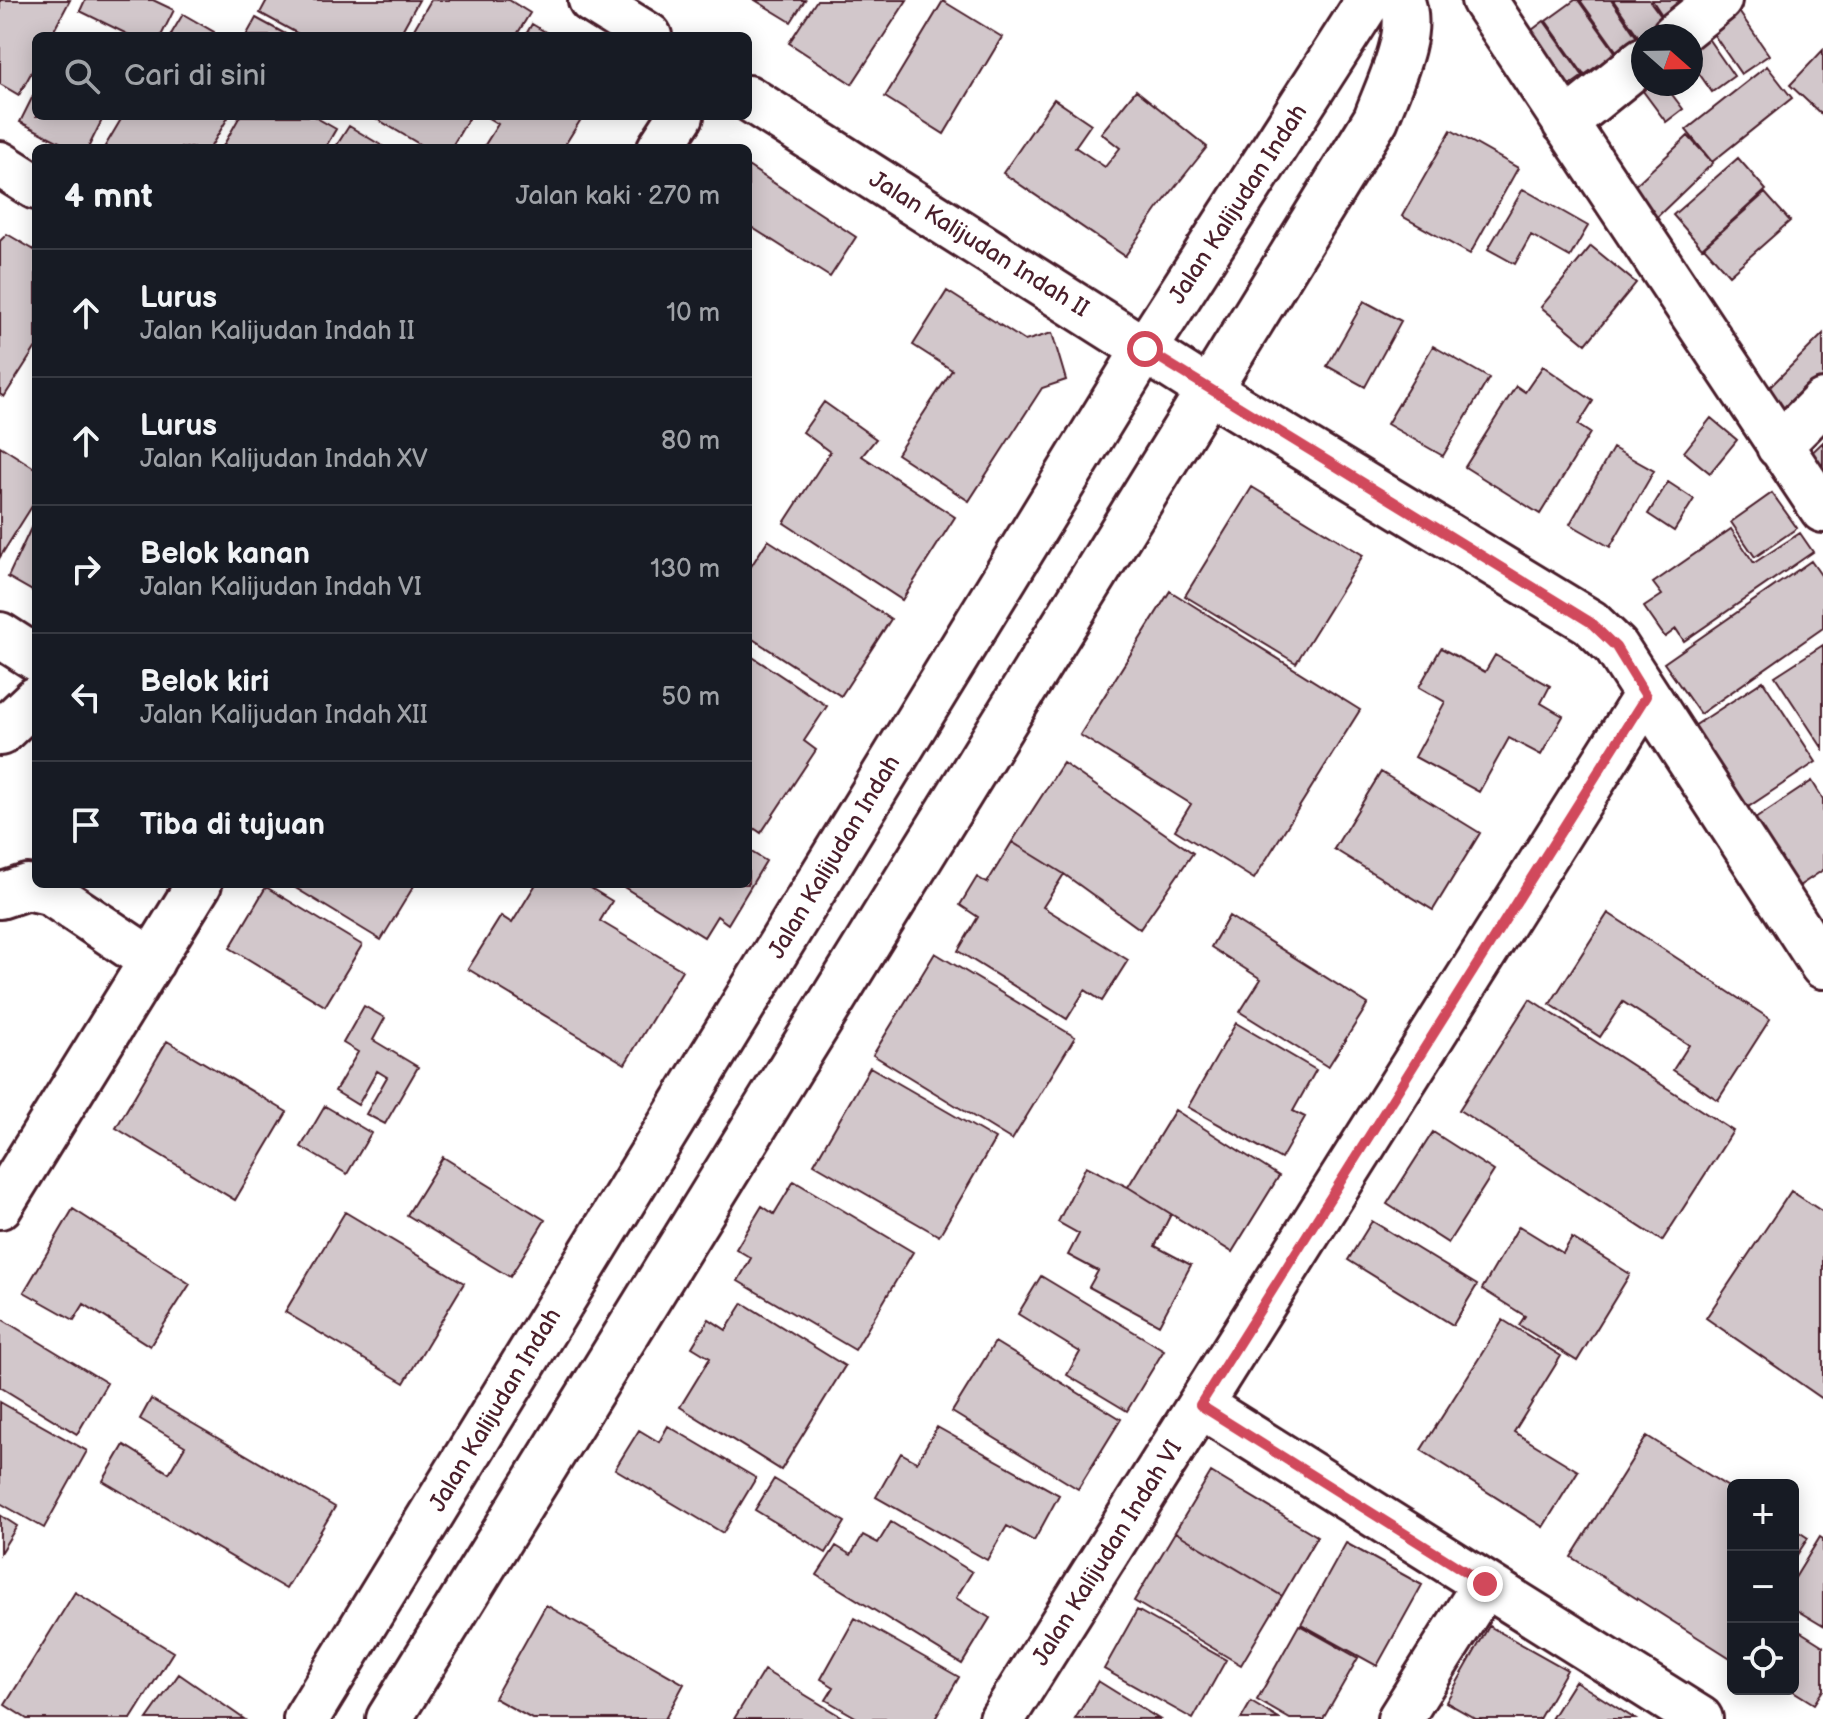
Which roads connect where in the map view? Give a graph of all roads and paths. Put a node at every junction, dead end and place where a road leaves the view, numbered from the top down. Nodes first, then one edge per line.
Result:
1 (591, 0) edge
2 (1369, 0) edge
3 (1401, 0) edge
4 (1484, 0) edge
5 (1719, 0) edge
6 (1689, 24) edge
7 (643, 32) edge
8 (1631, 70) edge
9 (752, 101) edge
10 (678, 120) edge
11 (1565, 123) junction
12 (663, 144) edge
13 (1145, 349) junction
14 (1210, 391) junction
15 (1823, 402) edge
16 (1779, 446) junction
17 (1823, 510) edge
18 (0, 635) edge
19 (32, 655) edge
20 (1646, 696) junction
21 (32, 703) edge
22 (0, 733) edge
23 (197, 888) edge
24 (0, 896) edge
25 (152, 961) junction
26 (1823, 966) edge
27 (0, 1206) edge
28 (1200, 1405) junction
29 (1485, 1584) junction
30 (306, 1719) edge
31 (389, 1719) edge
32 (1002, 1719) edge
33 (1400, 1719) edge
34 (1700, 1719) edge

1 - 7 street
2 - 13 street, Jalan Kalijudan Indah
3 - 14 street
4 - 11 street
5 - 6 street
8 - 11 street
9 - 13 street, Jalan Kalijudan Indah II
10 - 12 street
11 - 16 street
13 - 14 street, Jalan Kalijudan Indah II
13 - 30 street, Jalan Kalijudan Indah
14 - 20 street, Jalan Kalijudan Indah II
14 - 31 street
15 - 16 street
16 - 17 street
18 - 19 street
20 - 26 street, Jalan Kalijudan Indah II
20 - 28 street, Jalan Kalijudan Indah VI
21 - 22 street
23 - 25 street
24 - 25 street
25 - 27 street
28 - 29 street
28 - 32 street, Jalan Kalijudan Indah VI
29 - 33 street
29 - 34 street

